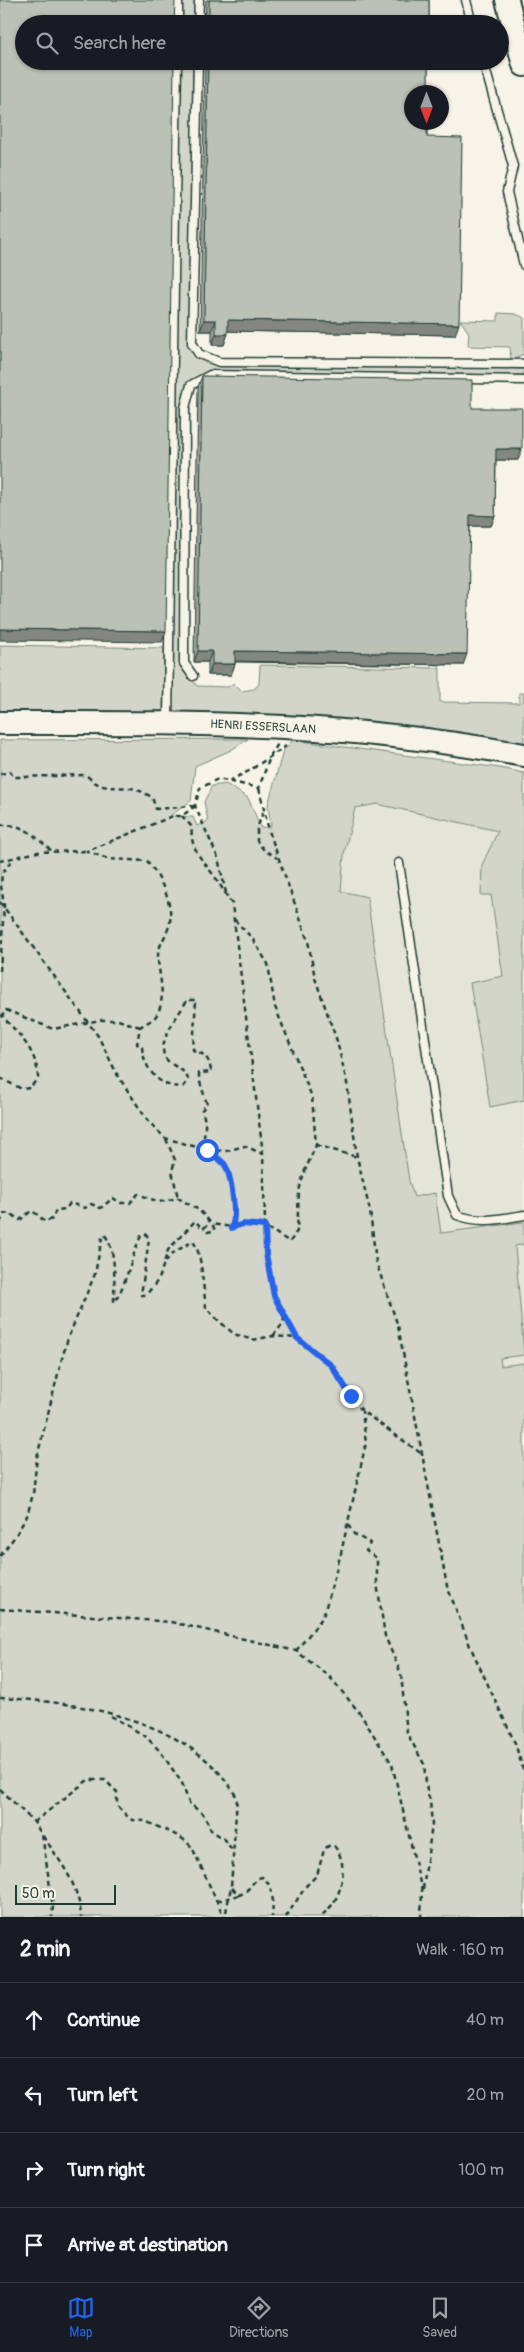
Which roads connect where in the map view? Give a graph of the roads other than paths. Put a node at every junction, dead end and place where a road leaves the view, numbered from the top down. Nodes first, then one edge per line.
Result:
1 (178, 0) edge
2 (199, 0) edge
3 (466, 0) edge
4 (507, 0) edge
5 (178, 15) edge
6 (198, 15) edge
7 (470, 15) edge
8 (524, 65) edge
9 (178, 70) edge
10 (198, 70) edge
11 (486, 70) edge
12 (524, 265) edge
13 (524, 364) edge
14 (524, 380) edge
15 (193, 676) dead end
16 (0, 723) edge
17 (168, 724) junction
18 (524, 755) edge
19 (398, 863) dead end
20 (524, 1215) edge

1 - 5 lane
2 - 6 lane
3 - 7 lane
4 - 8 street
9 - 17 lane
10 - 13 lane
11 - 12 lane
14 - 15 lane
16 - 17 street, HENRI ESSERSLAAN
17 - 18 street, HENRI ESSERSLAAN
19 - 20 lane

